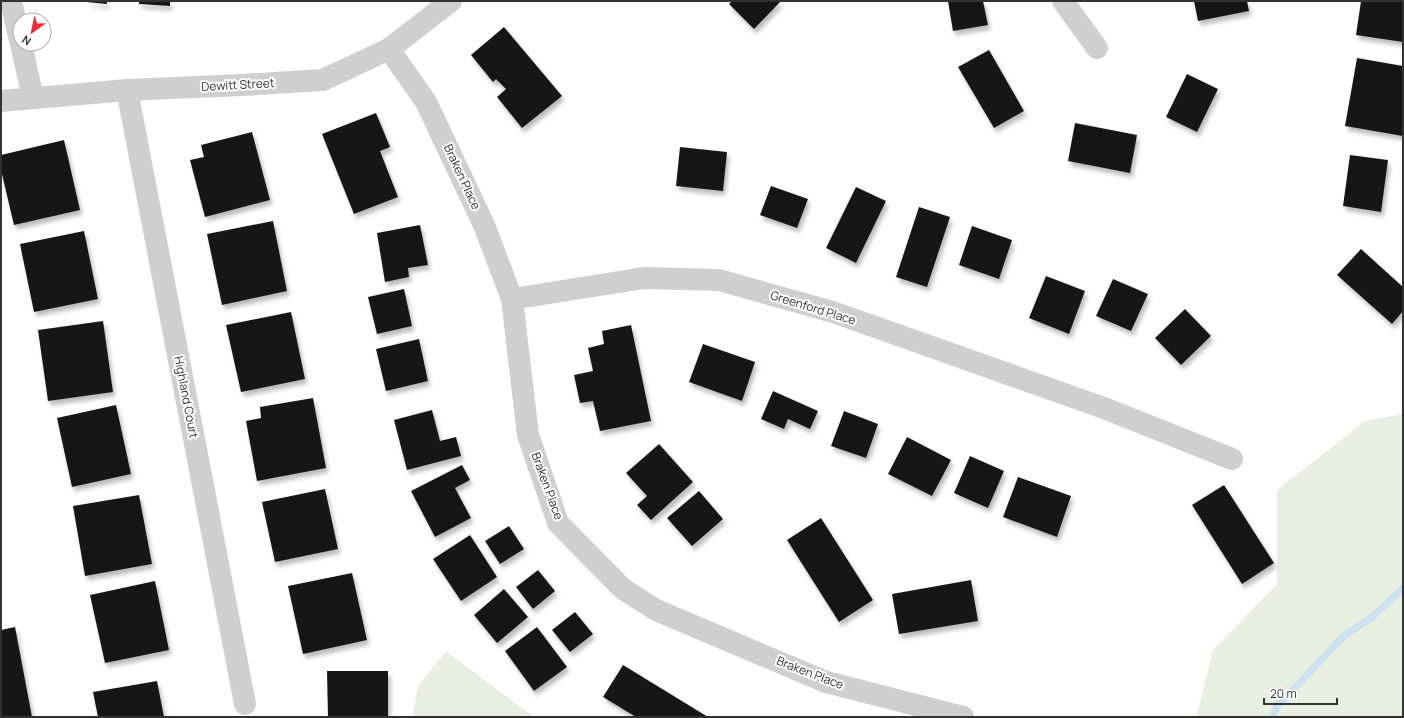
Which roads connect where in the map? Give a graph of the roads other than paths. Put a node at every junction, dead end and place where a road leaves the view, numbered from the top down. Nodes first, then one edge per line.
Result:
1 (11, 1) edge
2 (452, 1) edge
3 (1063, 1) edge
4 (13, 12) edge
5 (1097, 48) dead end
6 (389, 49) junction
7 (22, 52) edge
8 (127, 90) junction
9 (33, 98) junction
10 (1, 101) edge
11 (512, 299) junction
12 (1232, 459) dead end
13 (245, 704) dead end
14 (963, 717) edge

1 - 4 street
2 - 6 street, Dewitt Street
3 - 5 street
6 - 8 street, Dewitt Street
6 - 11 street, Braken Place
7 - 9 street
8 - 9 street, Dewitt Street
8 - 13 street, Highland Court
9 - 10 street, Dewitt Street
11 - 12 street, Greenford Place
11 - 14 street, Braken Place

